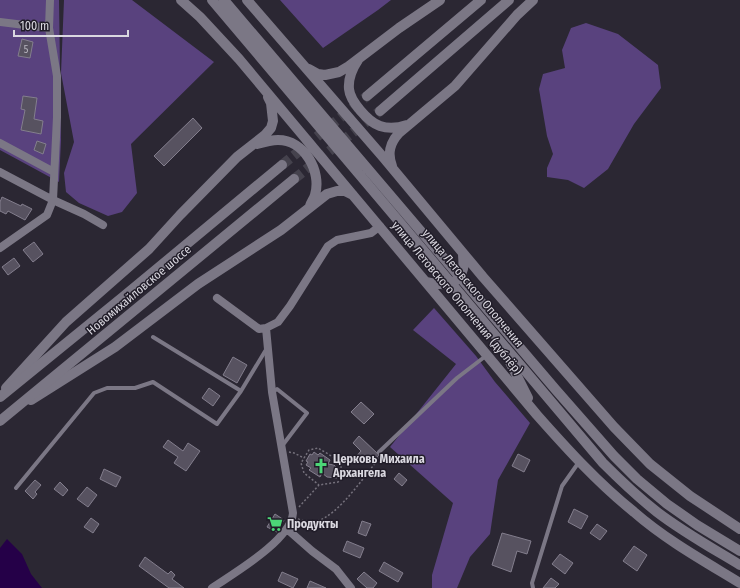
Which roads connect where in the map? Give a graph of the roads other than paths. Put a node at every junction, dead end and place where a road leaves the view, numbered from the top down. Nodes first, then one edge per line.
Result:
1 (50, 0) edge
2 (181, 0) edge
3 (212, 0) edge
4 (224, 0) edge
5 (247, 0) edge
6 (440, 0) edge
7 (481, 0) edge
8 (509, 0) edge
9 (534, 0) edge
10 (0, 22) edge
11 (49, 28) junction
12 (361, 56) junction
13 (303, 64) junction
14 (265, 90) junction
15 (367, 96) tunnel mouth
16 (380, 111) tunnel mouth
17 (410, 124) junction
18 (0, 143) edge
19 (252, 146) junction
20 (282, 165) tunnel mouth
21 (394, 170) junction
22 (0, 172) edge
23 (54, 172) junction
24 (294, 179) tunnel mouth
25 (354, 196) junction
26 (52, 200) junction
27 (309, 208) junction
28 (103, 225) dead end
29 (380, 226) junction
30 (0, 248) edge
31 (463, 253) junction
32 (456, 280) junction
33 (427, 282) junction
34 (217, 298) dead end
35 (266, 328) junction
36 (495, 334) junction
37 (153, 337) dead end
38 (268, 347) junction
39 (488, 355) junction
40 (241, 391) junction
41 (272, 392) junction
42 (0, 396) edge
43 (537, 415) junction
44 (3, 419) edge
45 (282, 449) junction
46 (379, 452) dead end
47 (579, 462) junction
48 (16, 488) dead end
49 (287, 529) junction
50 (740, 529) edge
51 (740, 551) edge
52 (740, 565) edge
53 (740, 583) edge
54 (212, 588) edge
55 (351, 588) edge
56 (533, 588) edge

1 - 11 street
2 - 14 street, улица Летовского Ополчения (дублёр)
3 - 32 street, улица Летовского Ополчения
4 - 32 street, улица Летовского Ополчения
5 - 13 street
6 - 12 street
7 - 15 street
8 - 16 street
9 - 17 street
10 - 11 street
11 - 23 street
12 - 13 street
12 - 17 street
13 - 21 street
14 - 19 street
14 - 25 street, улица Летовского Ополчения (дублёр)
17 - 21 street
18 - 23 street
19 - 27 street
19 - 42 street
20 - 42 street, Новомихайловское шоссе
21 - 31 street
22 - 26 street
23 - 26 street
24 - 44 street, Новомихайловское шоссе
25 - 27 street
25 - 29 street, улица Летовского Ополчения (дублёр)
26 - 28 street
26 - 30 street
27 - 44 street
29 - 33 street, улица Летовского Ополчения (дублёр)
29 - 35 street
31 - 32 street
31 - 50 street
32 - 33 street
32 - 36 street, улица Летовского Ополчения
32 - 51 street, улица Летовского Ополчения
33 - 39 street, улица Летовского Ополчения (дублёр)
34 - 35 street
35 - 38 street
36 - 43 street
36 - 52 street, улица Летовского Ополчения
37 - 40 lane
38 - 40 lane
38 - 41 street
39 - 43 street, улица Летовского Ополчения (дублёр)
39 - 46 lane
40 - 48 lane
41 - 45 street
41 - 45 lane
43 - 47 street, улица Летовского Ополчения (дублёр)
45 - 49 street
47 - 53 street, улица Летовского Ополчения (дублёр)
47 - 56 lane
49 - 54 street
49 - 55 street

